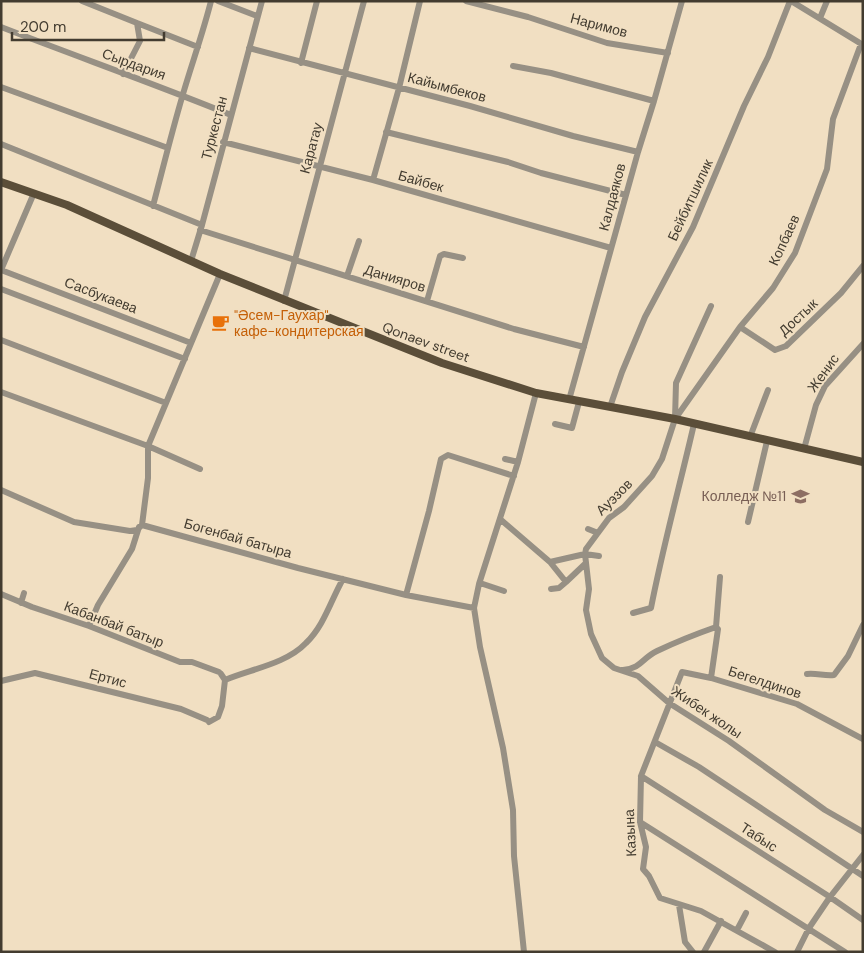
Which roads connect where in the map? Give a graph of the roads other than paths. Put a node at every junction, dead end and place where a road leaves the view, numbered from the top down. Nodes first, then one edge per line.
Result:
1 (82, 1) edge
2 (211, 1) edge
3 (218, 1) edge
4 (262, 1) edge
5 (317, 1) edge
6 (364, 1) edge
7 (420, 1) edge
8 (466, 1) edge
9 (682, 1) edge
10 (791, 1) edge
11 (827, 1) edge
12 (257, 16) junction
13 (820, 18) junction
14 (137, 23) junction
15 (1, 27) edge
16 (862, 44) edge
17 (198, 47) junction
18 (249, 48) junction
19 (668, 53) junction
20 (301, 63) junction
21 (514, 66) dead end
22 (344, 73) junction
23 (123, 74) junction
24 (1, 86) edge
25 (399, 88) junction
26 (183, 95) junction
27 (654, 101) junction
28 (231, 115) junction
29 (386, 132) junction
30 (223, 142) junction
31 (1, 144) edge
32 (168, 148) junction
33 (638, 152) junction
34 (319, 166) junction
35 (373, 180) junction
36 (1, 182) edge
37 (34, 193) junction
38 (626, 195) junction
39 (153, 206) junction
40 (201, 228) junction
41 (359, 241) dead end
42 (611, 248) junction
43 (463, 258) dead end
44 (294, 260) junction
45 (191, 261) junction
46 (863, 266) edge
47 (1, 270) edge
48 (220, 274) junction
49 (347, 276) junction
50 (1, 290) edge
51 (284, 301) junction
52 (427, 301) junction
53 (711, 306) dead end
54 (740, 327) junction
55 (1, 340) edge
56 (191, 343) junction
57 (863, 344) edge
58 (584, 348) junction
59 (185, 359) junction
60 (768, 390) dead end
61 (1, 392) edge
62 (536, 393) junction
63 (569, 400) junction
64 (579, 402) junction
65 (166, 403) junction
66 (610, 407) junction
67 (675, 419) junction
68 (555, 424) dead end
69 (694, 424) junction
70 (750, 437) junction
71 (767, 441) junction
72 (148, 446) junction
73 (804, 449) junction
74 (505, 459) dead end
75 (518, 462) junction
76 (863, 462) edge
77 (200, 470) dead end
78 (514, 476) junction
79 (1, 490) edge
80 (500, 520) junction
81 (748, 522) dead end
82 (141, 526) junction
83 (588, 529) dead end
84 (598, 533) junction
85 (585, 554) junction
86 (599, 556) dead end
87 (550, 562) junction
88 (586, 562) junction
89 (720, 577) dead end
90 (343, 579) junction
91 (566, 582) junction
92 (480, 583) junction
93 (551, 589) dead end
94 (504, 591) dead end
95 (24, 593) dead end
96 (1, 594) edge
97 (406, 594) junction
98 (21, 603) junction
99 (474, 608) junction
100 (633, 613) dead end
101 (863, 625) edge
102 (89, 626) junction
103 (716, 627) junction
104 (620, 670) junction
105 (682, 672) joint
106 (807, 674) dead end
107 (710, 678) junction
108 (225, 680) junction
109 (1, 681) edge
110 (669, 704) junction
111 (863, 739) edge
112 (655, 742) junction
113 (641, 776) junction
114 (640, 822) junction
115 (863, 832) edge
116 (863, 855) edge
117 (852, 869) junction
118 (863, 876) edge
119 (830, 897) junction
120 (679, 905) junction
121 (746, 913) dead end
122 (863, 920) edge
123 (720, 921) junction
124 (810, 928) junction
125 (737, 930) junction
126 (524, 952) edge
127 (693, 952) edge
128 (704, 952) edge
129 (775, 952) edge
130 (797, 952) edge
131 (845, 952) edge

1 - 14 street
2 - 17 street
3 - 12 street
4 - 12 street, Туркестан
5 - 20 street
6 - 22 street, Каратау
7 - 25 street
8 - 19 street, Наримов
9 - 19 street, Калдаяков
10 - 13 street
10 - 66 street, Бейбитшилик
11 - 13 street
12 - 18 street, Туркестан
13 - 16 street
14 - 17 street
14 - 23 street
15 - 23 street, Сырдария
16 - 54 street, Копбаев
17 - 26 street
18 - 20 street, Кайымбеков
18 - 28 street, Туркестан
19 - 27 street, Калдаяков
20 - 22 street, Кайымбеков
21 - 27 street
22 - 25 street, Кайымбеков
22 - 34 street, Каратау
23 - 26 street, Сырдария
24 - 32 street
25 - 29 street
25 - 33 street, Кайымбеков
26 - 28 street, Сырдария
26 - 32 street
27 - 33 street, Калдаяков
28 - 30 street, Туркестан
29 - 35 street
29 - 38 street
30 - 34 street, Байбек
30 - 40 street, Туркестан
31 - 39 street, Данияров
32 - 39 street
33 - 38 street, Калдаяков
34 - 35 street, Байбек
34 - 44 street, Каратау
35 - 42 street, Байбек
36 - 37 main road, Qonaev street
37 - 45 main road, Qonaev street
37 - 47 street
38 - 42 street, Калдаяков
39 - 40 street, Данияров
40 - 44 street, Данияров
40 - 45 street, Туркестан
41 - 49 street
42 - 58 street, Калдаяков
43 - 52 street
44 - 49 street, Данияров
44 - 51 street, Каратау
45 - 48 main road, Qonaev street
46 - 54 street, Достык
47 - 56 street, Сасбукаева
48 - 51 main road, Qonaev street
48 - 56 street
49 - 52 street, Данияров
50 - 59 street
51 - 62 main road, Qonaev street
52 - 58 street, Данияров
53 - 67 street
54 - 67 street, Копбаев
55 - 65 street
56 - 59 street
57 - 73 street, Женис
58 - 63 street, Калдаяков
59 - 65 street
60 - 70 street
61 - 72 street
62 - 63 main road, Qonaev street
62 - 75 street
63 - 64 main road, Qonaev street
64 - 66 main road, Qonaev street
64 - 68 street
65 - 72 street
66 - 67 main road, Qonaev street
67 - 69 main road, Qonaev street
67 - 84 street, Ауэзов
69 - 70 main road, Qonaev street
69 - 100 street
70 - 71 main road, Qonaev street
71 - 73 main road, Qonaev street
71 - 81 street
72 - 77 street
72 - 82 street
73 - 76 main road, Qonaev street
74 - 75 street
75 - 78 street
78 - 80 street
78 - 97 street
79 - 82 street, Богенбай батыра
80 - 87 street
80 - 92 street
82 - 90 street, Богенбай батыра
82 - 102 street
83 - 84 street
84 - 85 street, Ауэзов
85 - 86 street
85 - 87 street
85 - 88 street, Жибек жолы
87 - 91 street
88 - 91 street
88 - 104 street, Жибек жолы
89 - 103 street
90 - 97 street, Богенбай батыра
90 - 108 street
91 - 93 street
92 - 94 street
92 - 99 street
95 - 98 street
96 - 98 street, Кабанбай батыр
97 - 99 street, Богенбай батыра
98 - 102 street, Кабанбай батыр
99 - 126 street
101 - 106 street
102 - 108 street, Кабанбай батыр
103 - 104 street
103 - 107 street
104 - 110 street, Жибек жолы
105 - 107 street, Бегелдинов
105 - 110 street, Казына
107 - 111 street, Бегелдинов
108 - 109 street, Ертис
110 - 112 street, Казына
110 - 115 street, Жибек жолы
112 - 113 street, Казына
112 - 117 street, Табыс
113 - 114 street, Казына
113 - 119 street, Табыс
114 - 120 street, Казына
114 - 124 street
116 - 117 street
117 - 118 street, Табыс
117 - 119 street
119 - 122 street, Табыс
119 - 124 street
120 - 123 street, Казына
120 - 127 street
121 - 125 street
123 - 125 street, Казына
123 - 128 street
124 - 130 street
124 - 131 street
125 - 129 street, Казына

